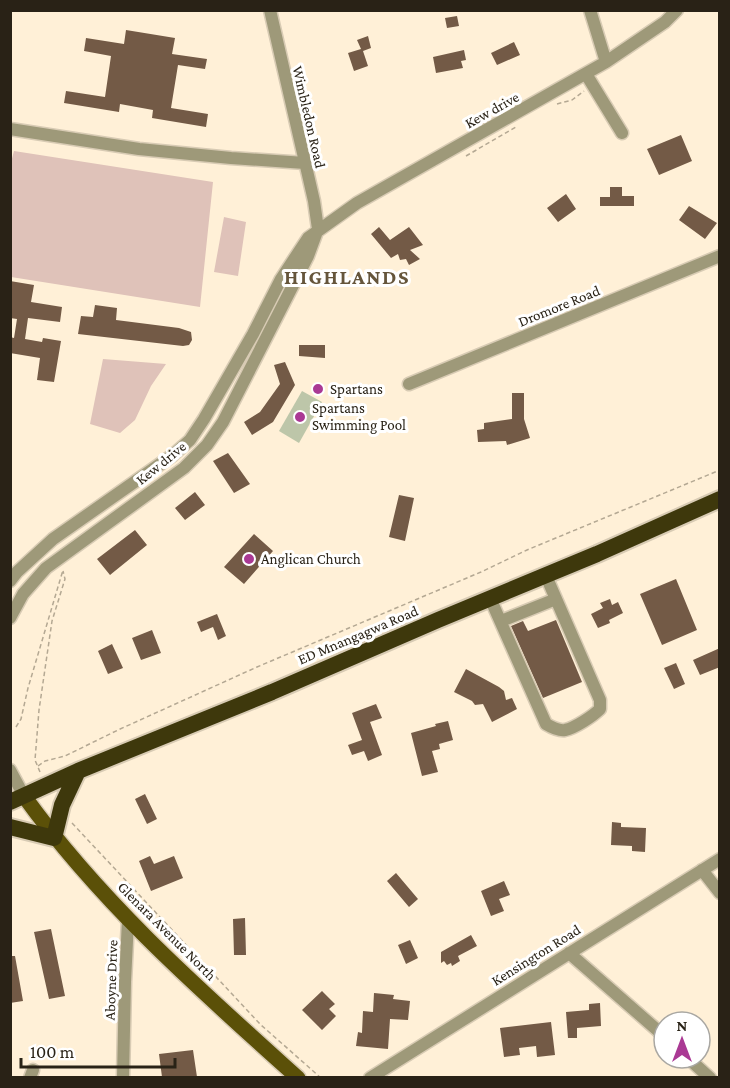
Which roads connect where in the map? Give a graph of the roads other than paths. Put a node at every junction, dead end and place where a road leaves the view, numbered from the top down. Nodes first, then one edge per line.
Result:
1 (270, 10) edge
2 (590, 10) edge
3 (677, 10) edge
4 (606, 62) junction
5 (589, 79) junction
6 (10, 129) edge
7 (622, 133) dead end
8 (305, 163) junction
9 (318, 230) junction
10 (720, 256) edge
11 (409, 384) dead end
12 (720, 499) edge
13 (546, 576) junction
14 (10, 581) edge
15 (490, 598) junction
16 (556, 599) junction
17 (10, 618) edge
18 (501, 621) junction
19 (10, 770) edge
20 (78, 771) junction
21 (17, 799) edge
22 (10, 827) edge
23 (54, 838) junction
24 (720, 859) edge
25 (702, 870) junction
26 (720, 893) edge
27 (128, 920) junction
28 (569, 953) junction
29 (652, 1026) edge
30 (123, 1077) edge
31 (298, 1077) edge
32 (370, 1077) edge

1 - 8 street, Wimbledon Road
2 - 4 street
3 - 4 street, Kew drive
4 - 5 street, Kew drive
5 - 7 street
5 - 9 street, Kew drive
6 - 8 street
8 - 9 street, Wimbledon Road
9 - 14 street, Kew drive
9 - 17 street, Kew drive
10 - 11 street, Dromore Road
12 - 13 highway, ED Mnangagwa Road
13 - 15 highway, ED Mnangagwa Road
13 - 16 street
15 - 18 street
15 - 20 highway, ED Mnangagwa Road
16 - 18 street
16 - 18 street
19 - 21 street
20 - 21 highway, ED Mnangagwa Road
20 - 23 highway
21 - 23 main road, Glenara Avenue North
22 - 23 highway
23 - 27 main road, Glenara Avenue North
24 - 25 street, Kensington Road
25 - 26 street
25 - 28 street, Kensington Road
27 - 30 street, Aboyne Drive
27 - 31 main road, Glenara Avenue North
28 - 29 street
28 - 32 street, Kensington Road

